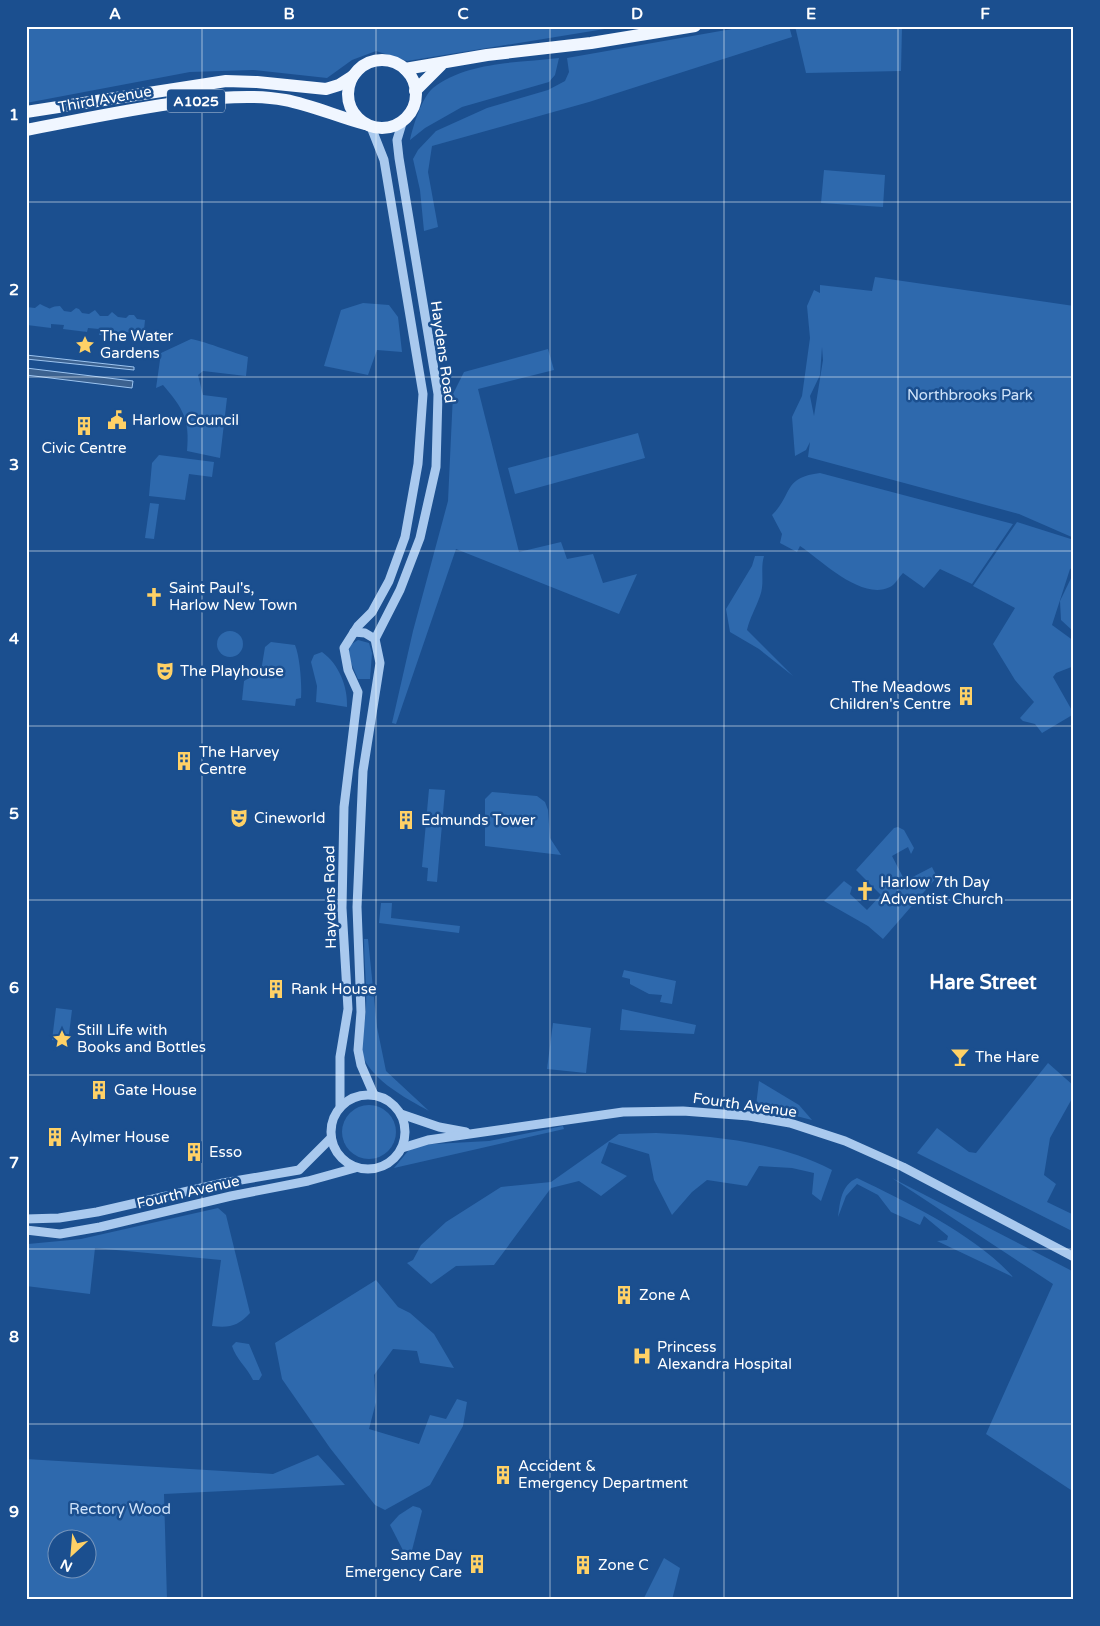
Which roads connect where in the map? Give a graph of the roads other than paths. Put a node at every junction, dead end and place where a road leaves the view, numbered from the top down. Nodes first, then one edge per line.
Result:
1 (696, 26) edge
2 (441, 65) junction
3 (404, 69) junction
4 (353, 76) junction
5 (416, 91) junction
6 (26, 112) edge
7 (403, 120) junction
8 (368, 125) junction
9 (26, 130) edge
10 (433, 368) junction
11 (420, 371) junction
12 (354, 632) junction
13 (375, 639) junction
14 (374, 1095) junction
15 (340, 1107) junction
16 (400, 1114) junction
17 (474, 1133) junction
18 (331, 1138) junction
19 (402, 1148) junction
20 (355, 1168) junction
21 (26, 1219) edge
22 (26, 1230) edge
23 (1074, 1257) edge

1 - 2 main road, A1025
2 - 3 main road, A1025
2 - 5 main road
3 - 4 main road, A1025
3 - 5 main road
4 - 6 main road, Third Avenue / A1025
4 - 8 main road
5 - 7 main road
7 - 8 main road, A1025
7 - 10 street, Haydens Road
8 - 9 main road, Third Avenue / A1025
8 - 11 street, Haydens Road
10 - 11 street
10 - 13 street, Haydens Road
11 - 12 street, Haydens Road
12 - 13 street
12 - 15 street, Haydens Road
13 - 14 street, Haydens Road
14 - 15 street
14 - 16 street
15 - 18 street
16 - 17 street, Fourth Avenue
16 - 19 street
17 - 19 street, Fourth Avenue
17 - 23 street, Fourth Avenue
18 - 20 street
18 - 21 street, Fourth Avenue
19 - 20 street
20 - 22 street, Fourth Avenue

